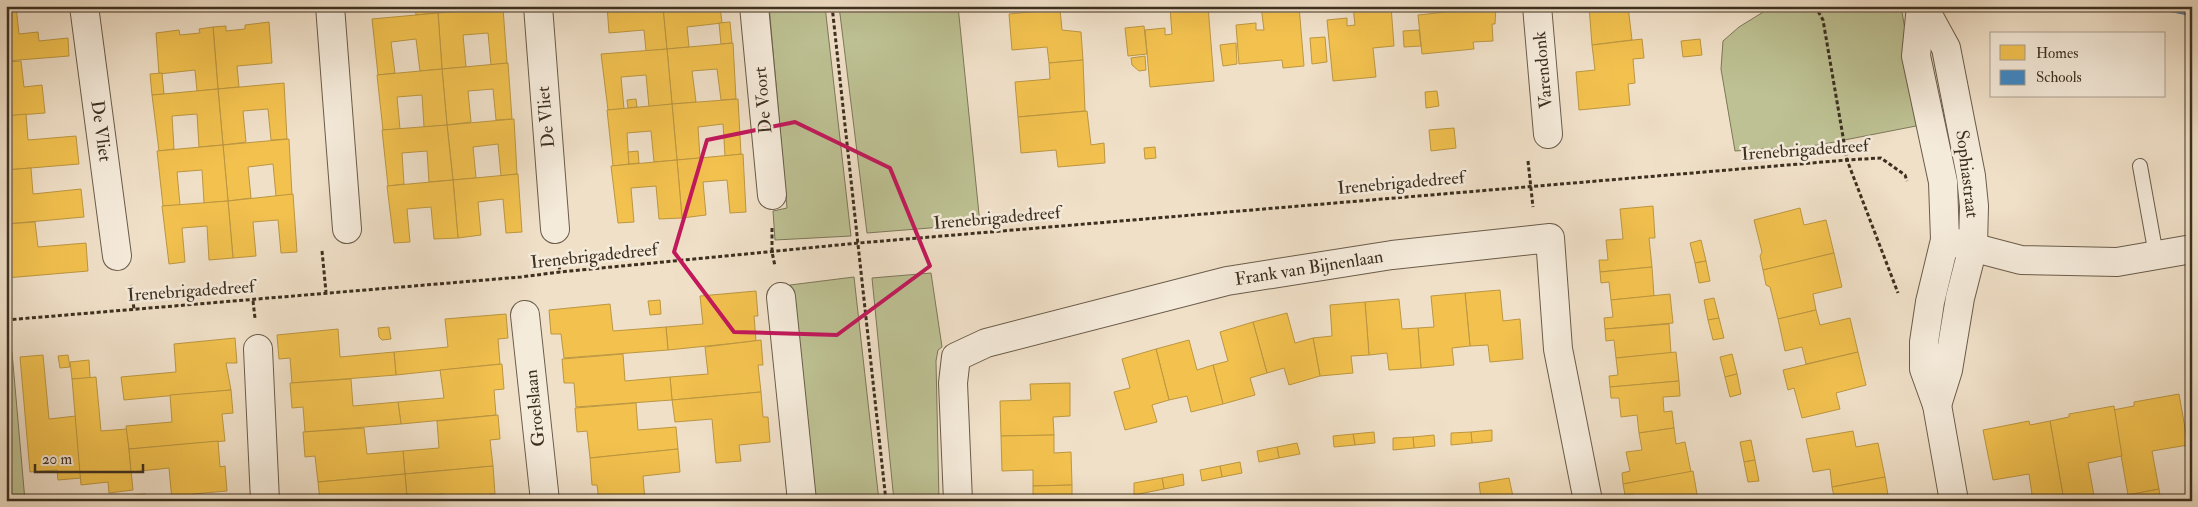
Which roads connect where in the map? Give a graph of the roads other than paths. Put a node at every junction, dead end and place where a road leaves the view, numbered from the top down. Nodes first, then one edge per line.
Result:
1 (84, 6) edge
2 (330, 6) edge
3 (538, 6) edge
4 (754, 6) edge
5 (1537, 6) edge
6 (1922, 6) edge
7 (1548, 134) dead end
8 (2140, 166) dead end
9 (772, 195) dead end
10 (555, 228) dead end
11 (347, 229) dead end
12 (1945, 240) junction
13 (1973, 247) junction
14 (2192, 249) edge
15 (2156, 255) junction
16 (118, 256) dead end
17 (781, 297) dead end
18 (525, 315) dead end
19 (258, 349) dead end
20 (1937, 405) junction
21 (265, 501) edge
22 (545, 501) edge
23 (802, 501) edge
24 (958, 501) edge
25 (1588, 501) edge
26 (1954, 501) edge

1 - 16 street, De Vliet
2 - 11 street
3 - 10 street, De Vliet
4 - 9 street, De Voort
5 - 7 street, Varendonk
6 - 12 street, Sophiastraat
6 - 13 street, Sophiastraat
8 - 15 lane
12 - 13 street
12 - 20 street, Sophiastraat
13 - 15 street
13 - 20 street, Sophiastraat
14 - 15 street
17 - 23 street
18 - 22 street, Groelslaan
19 - 21 street
20 - 26 street, Sophiastraat
24 - 25 street, Frank van Bijnenlaan

